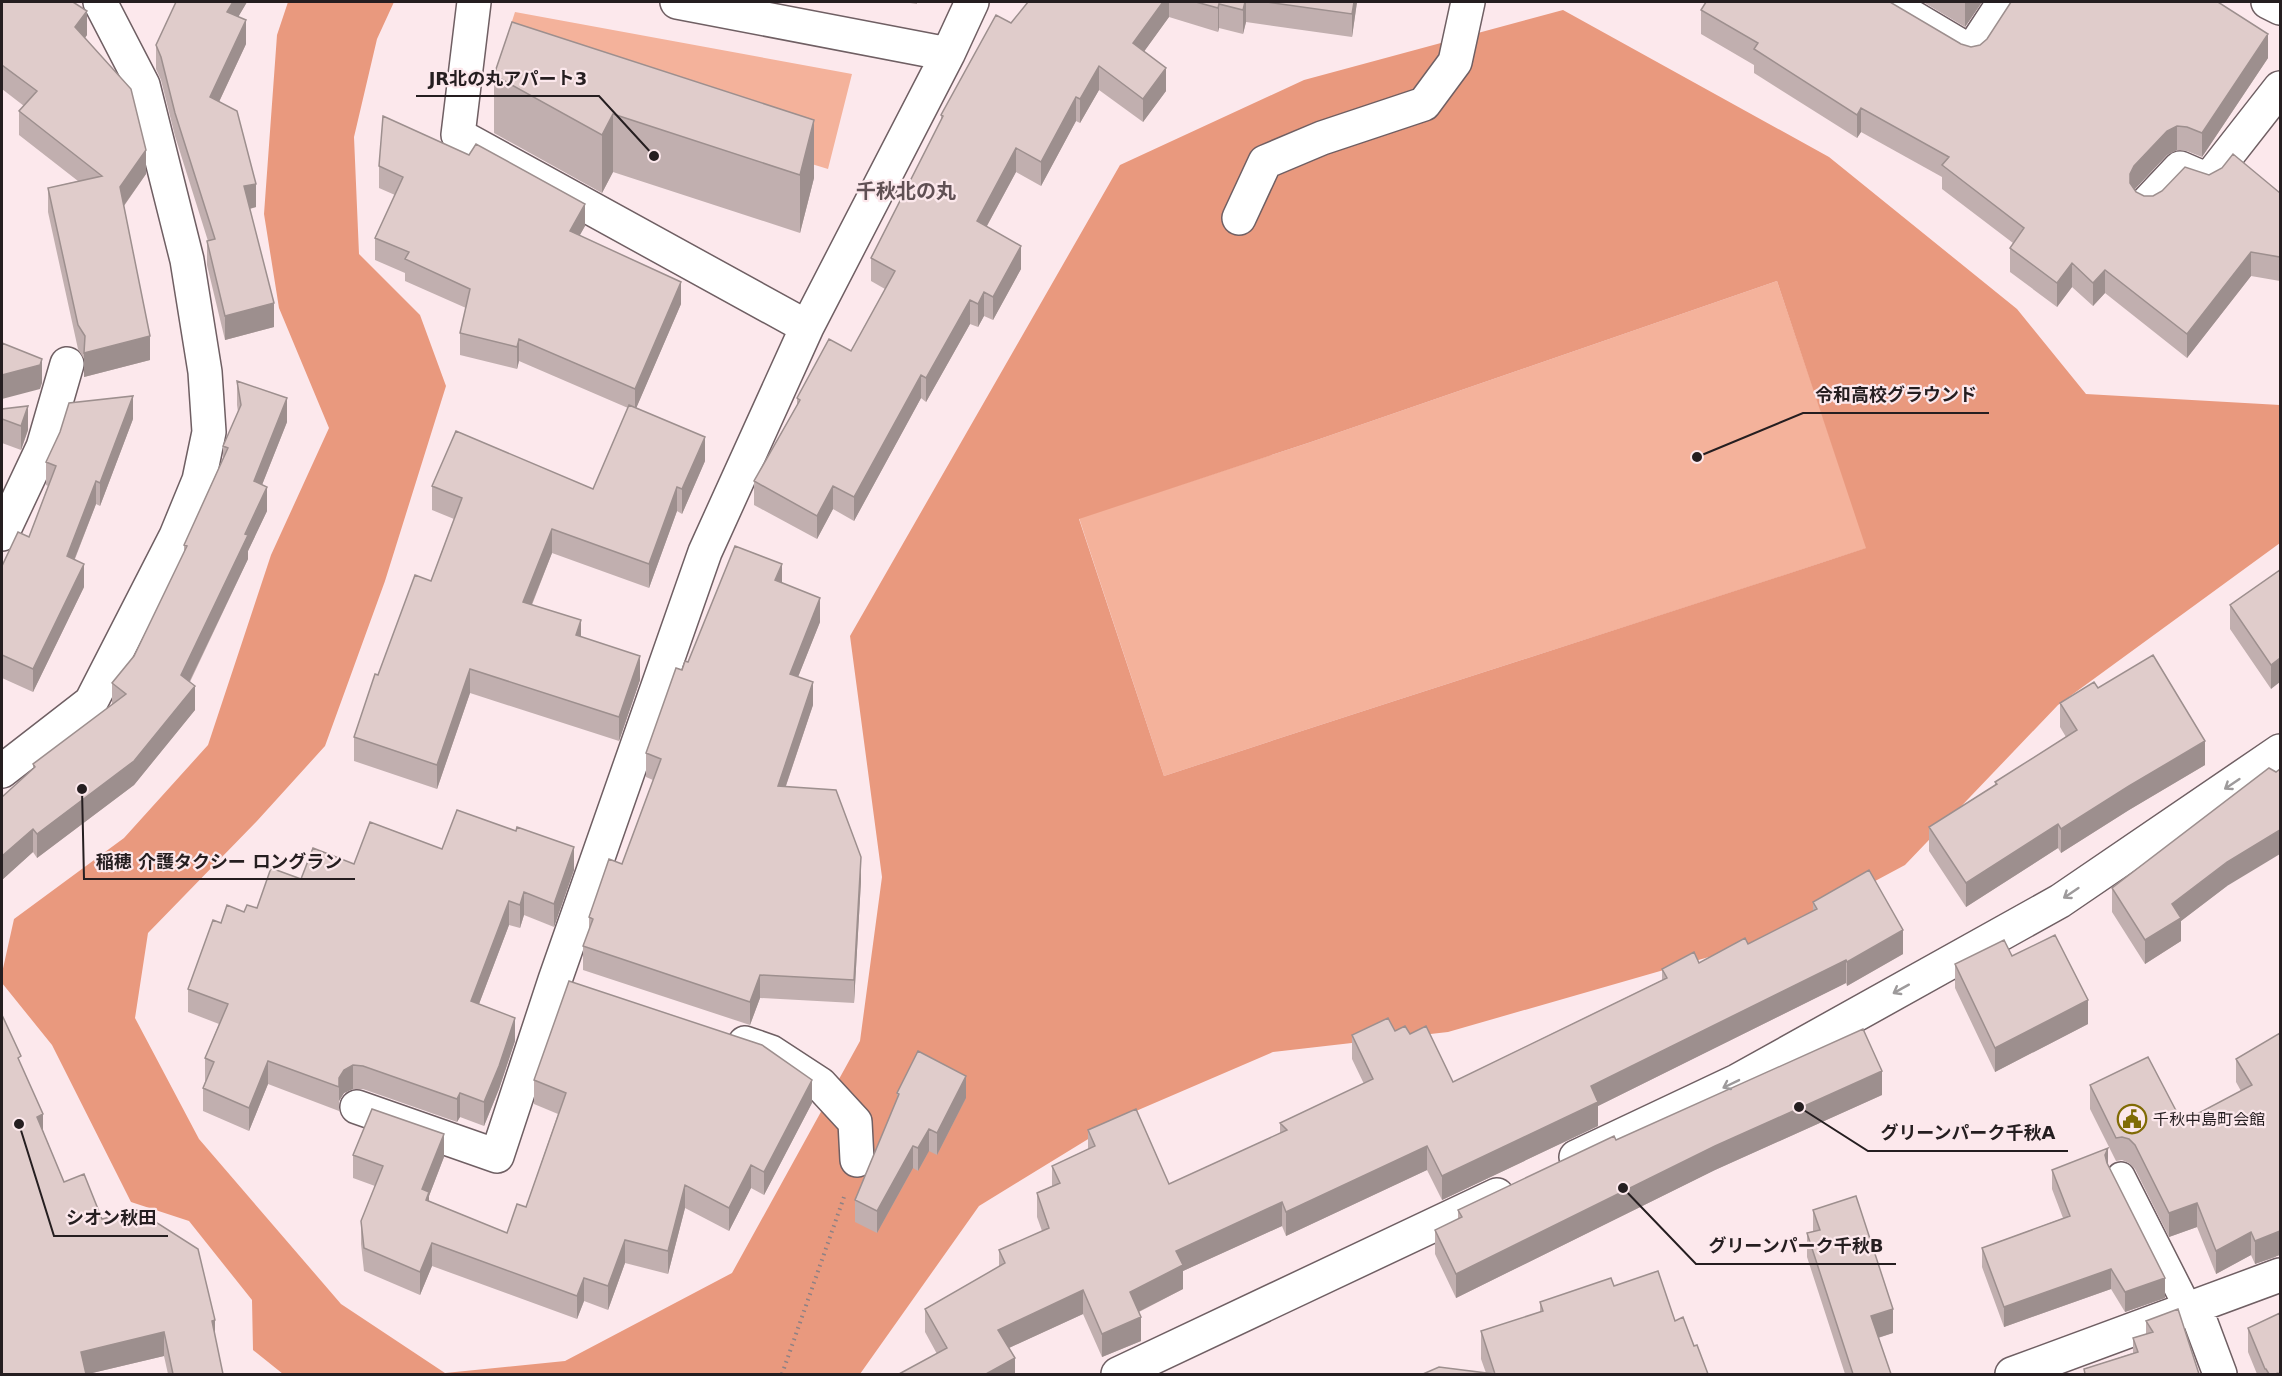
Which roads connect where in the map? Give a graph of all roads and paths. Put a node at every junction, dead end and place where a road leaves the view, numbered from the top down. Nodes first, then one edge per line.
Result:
1 (100, 2) edge
2 (474, 2) edge
3 (677, 2) edge
4 (972, 2) edge
5 (1468, 2) edge
6 (1887, 2) edge
7 (2004, 2) edge
8 (2268, 2) edge
9 (2280, 8) edge
10 (948, 54) junction
11 (2280, 88) edge
12 (2148, 202) edge
13 (1239, 218) dead end
14 (807, 327) junction
15 (67, 363) dead end
16 (2, 534) edge
17 (2280, 751) edge
18 (2, 771) edge
19 (714, 1033) edge
20 (357, 1107) dead end
21 (857, 1160) joint
22 (2121, 1176) dead end
23 (2280, 1275) edge
24 (2192, 1309) junction
25 (782, 1374) edge
26 (1118, 1374) edge
27 (2012, 1374) edge
28 (2220, 1374) edge

1 - 18 street
2 - 14 street
3 - 10 street
4 - 10 street
5 - 13 street
6 - 7 street
8 - 9 street
10 - 14 street
11 - 12 street
14 - 20 street
15 - 16 street
17 -> 26 street
19 - 21 street
21 - 25 path
22 - 24 lane
23 - 24 street
24 - 27 street
24 - 28 street

